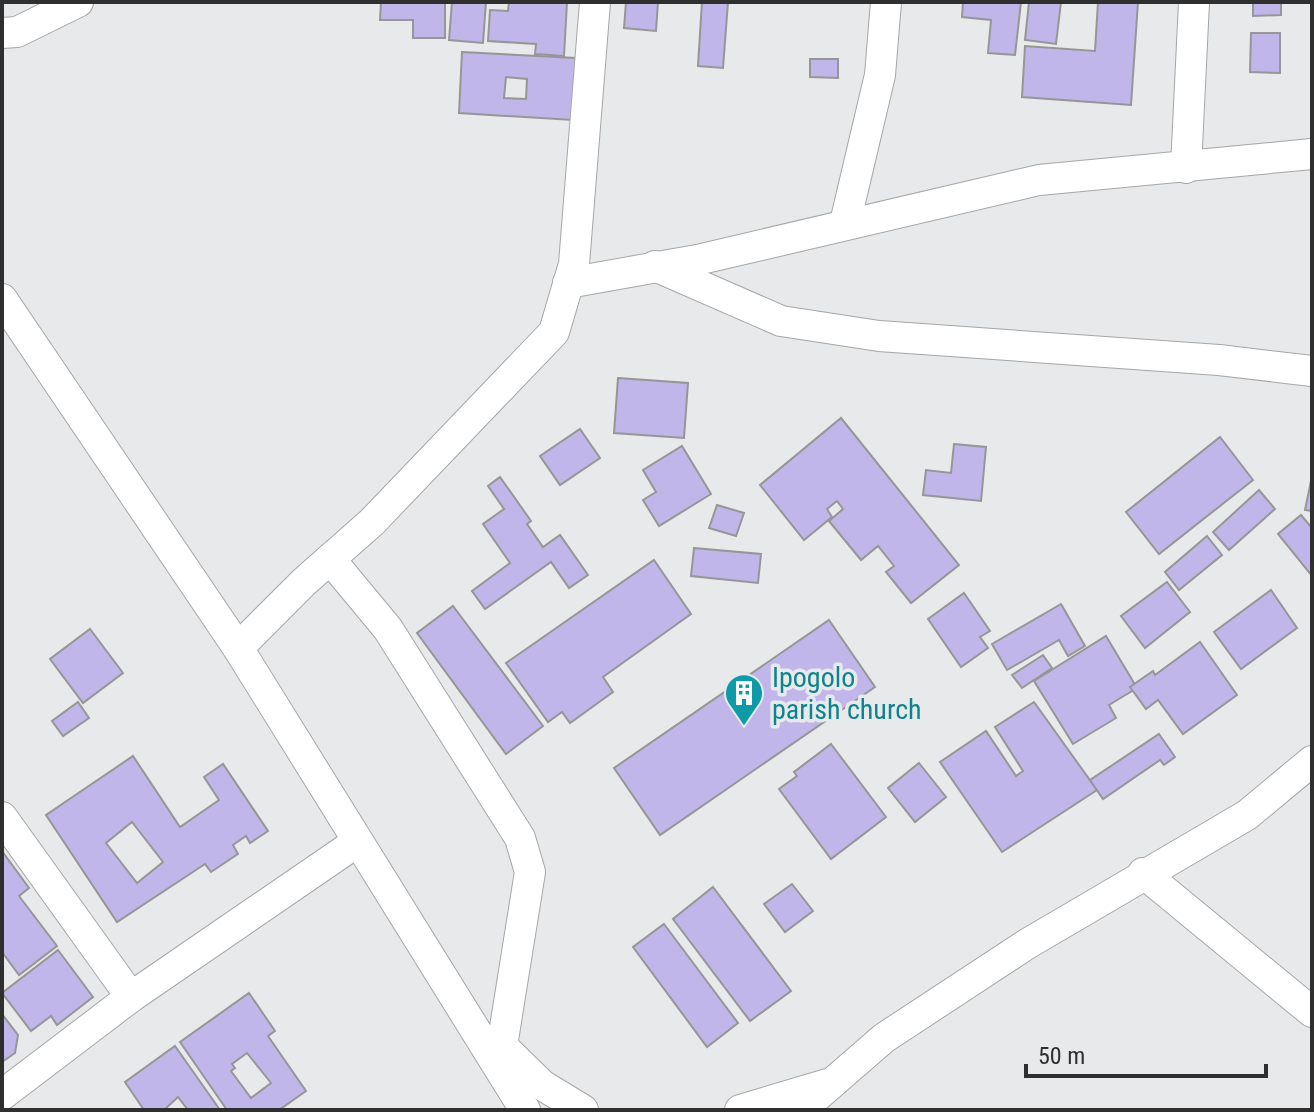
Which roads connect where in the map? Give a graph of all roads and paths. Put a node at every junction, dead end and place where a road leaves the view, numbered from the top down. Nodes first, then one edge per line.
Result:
1 (78, 2) edge
2 (595, 2) edge
3 (886, 2) edge
4 (1194, 2) edge
5 (2, 33) edge
6 (1312, 154) edge
7 (1186, 168) junction
8 (845, 223) junction
9 (655, 266) junction
10 (568, 283) junction
11 (2, 299) edge
12 (1312, 371) edge
13 (330, 559) junction
14 (238, 648) junction
15 (1312, 761) edge
16 (2, 817) edge
17 (357, 842) junction
18 (1143, 873) junction
19 (131, 997) junction
20 (1312, 1012) edge
21 (493, 1043) junction
22 (833, 1082) junction
23 (2, 1095) edge
24 (525, 1110) edge
25 (583, 1110) edge
26 (740, 1110) edge
27 (801, 1110) edge

1 - 5 street
2 - 10 street
3 - 8 street
4 - 7 street
6 - 7 street
7 - 8 street
8 - 9 street
9 - 10 street
9 - 12 street
10 - 13 street
11 - 14 street
13 - 14 street
13 - 21 street
14 - 17 street
15 - 18 street
16 - 19 street
17 - 19 street
17 - 21 street
18 - 20 street
18 - 22 street
19 - 23 street
21 - 24 street
21 - 25 street
22 - 26 street
22 - 27 street

